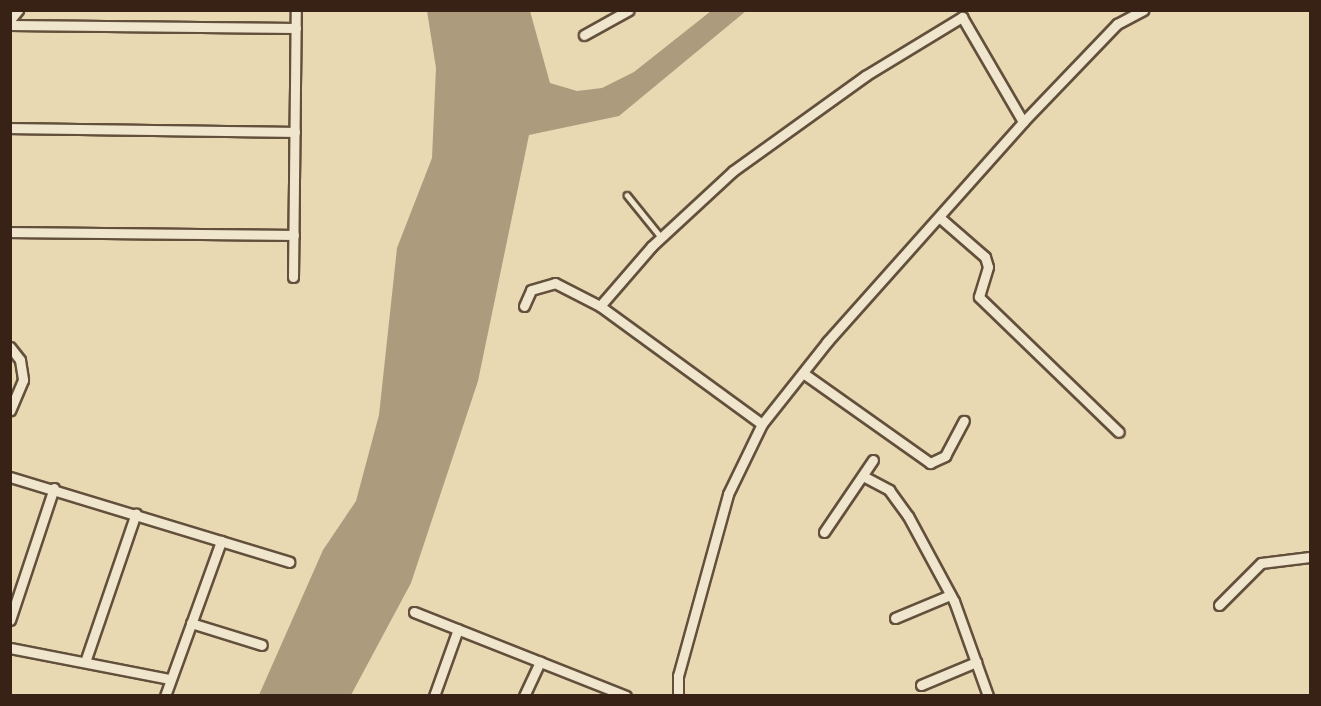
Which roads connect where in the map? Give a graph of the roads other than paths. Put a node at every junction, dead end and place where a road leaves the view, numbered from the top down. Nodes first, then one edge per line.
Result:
1 (18, 10) edge
2 (296, 10) edge
3 (629, 10) edge
4 (1143, 10) edge
5 (10, 20) edge
6 (10, 25) edge
7 (296, 28) junction
8 (584, 35) dead end
9 (1023, 122) junction
10 (10, 128) edge
11 (295, 132) junction
12 (627, 195) dead end
13 (939, 217) junction
14 (10, 232) edge
15 (294, 235) junction
16 (661, 237) junction
17 (293, 277) dead end
18 (524, 306) dead end
19 (600, 306) junction
20 (10, 347) edge
21 (803, 373) junction
22 (10, 410) edge
23 (964, 421) dead end
24 (762, 424) junction
25 (1119, 432) dead end
26 (873, 460) dead end
27 (863, 476) junction
28 (10, 477) edge
29 (54, 488) junction
30 (136, 513) junction
31 (824, 532) dead end
32 (221, 541) junction
33 (1311, 557) edge
34 (288, 562) dead end
35 (951, 595) junction
36 (1219, 605) dead end
37 (414, 612) dead end
38 (895, 618) dead end
39 (10, 620) edge
40 (191, 623) junction
41 (458, 629) junction
42 (262, 645) dead end
43 (10, 648) edge
44 (85, 662) junction
45 (540, 662) junction
46 (976, 662) junction
47 (170, 679) junction
48 (921, 684) dead end
49 (165, 696) edge
50 (434, 696) edge
51 (524, 696) edge
52 (626, 696) edge
53 (678, 696) edge
54 (988, 696) edge

1 - 5 street
2 - 7 street
3 - 8 street
4 - 9 street
6 - 7 street
7 - 11 street
9 - 13 street
9 - 16 street
10 - 11 street
11 - 15 street
12 - 16 lane
13 - 21 street
13 - 25 street
14 - 15 street
15 - 17 street
16 - 19 street
18 - 19 street
19 - 24 street
20 - 22 street
21 - 23 street
21 - 24 street
24 - 53 street
26 - 27 street
27 - 31 street
27 - 35 street
28 - 29 street
29 - 30 street
29 - 39 street
30 - 32 street
30 - 44 street
32 - 34 street
32 - 40 street
33 - 36 street
35 - 38 street
35 - 46 street
37 - 41 street
40 - 42 street
40 - 47 street
41 - 45 street
41 - 50 street
43 - 44 street
44 - 47 street
45 - 51 street
45 - 52 street
46 - 48 street
46 - 54 street
47 - 49 street

